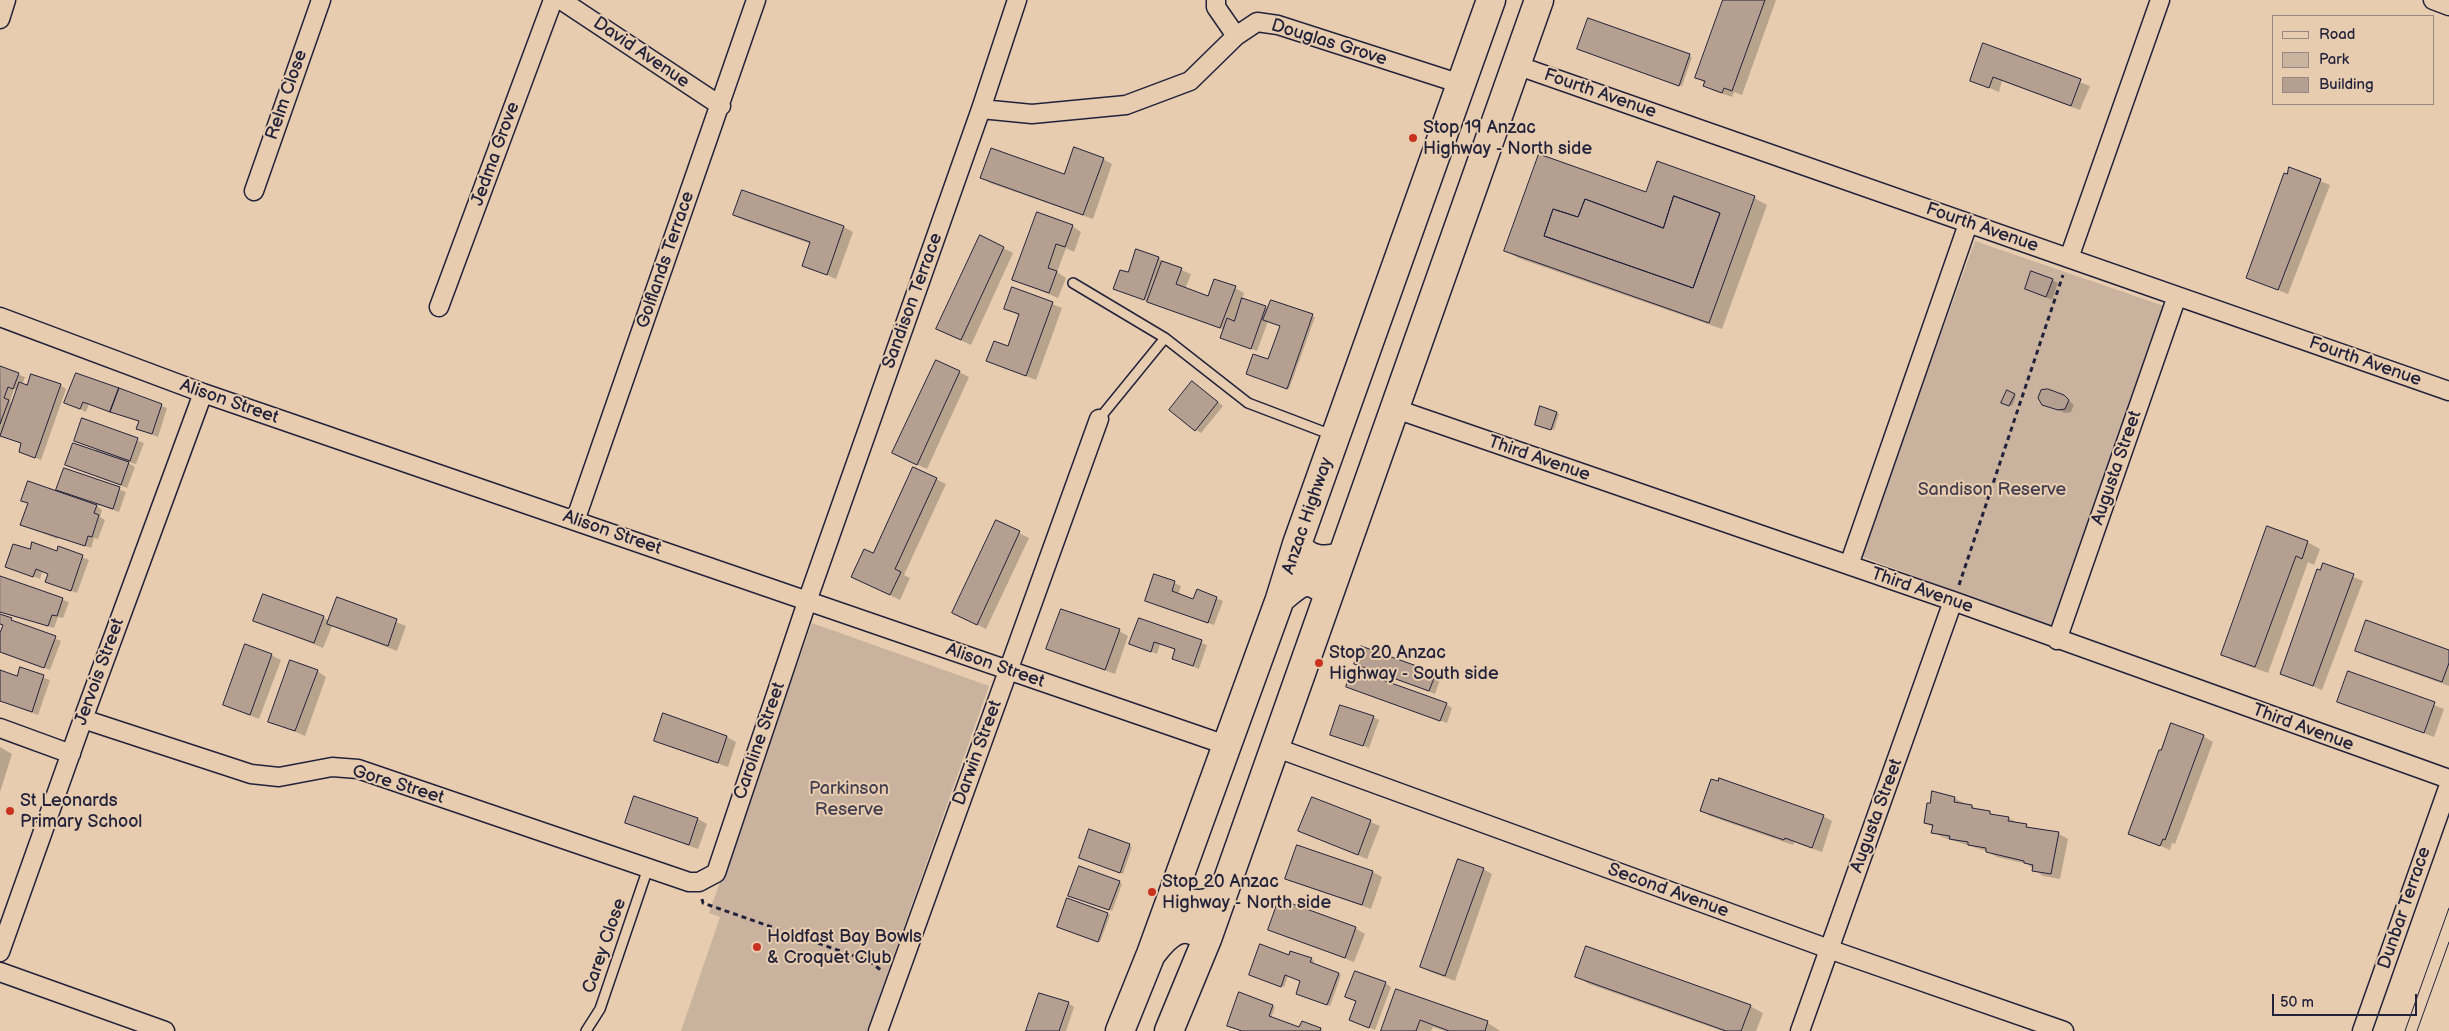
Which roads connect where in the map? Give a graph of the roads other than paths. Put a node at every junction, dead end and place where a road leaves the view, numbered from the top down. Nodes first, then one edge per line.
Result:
1 (6, 0) edge
2 (321, 0) edge
3 (553, 0) edge
4 (561, 0) edge
5 (756, 0) edge
6 (1017, 0) edge
7 (1216, 0) edge
8 (1491, 0) edge
9 (1539, 0) edge
10 (2160, 0) edge
11 (2433, 0) edge
12 (2449, 6) edge
13 (0, 19) edge
14 (1236, 36) junction
15 (1516, 65) junction
16 (1460, 84) junction
17 (721, 106) junction
18 (981, 109) junction
19 (254, 191) dead end
20 (1968, 224) junction
21 (2068, 258) junction
22 (1073, 283) dead end
23 (2177, 296) junction
24 (439, 307) dead end
25 (0, 317) edge
26 (1165, 338) junction
27 (2449, 391) edge
28 (203, 394) junction
29 (1393, 408) junction
30 (1099, 419) joint
31 (1336, 436) junction
32 (575, 520) junction
33 (1297, 544) junction
34 (1341, 556) junction
35 (1849, 565) junction
36 (1328, 593) junction
37 (1280, 598) junction
38 (807, 600) junction
39 (1953, 601) junction
40 (2058, 640) junction
41 (1008, 671) junction
42 (83, 719) junction
43 (0, 728) edge
44 (1226, 745) junction
45 (1274, 747) junction
46 (71, 754) junction
47 (2449, 779) edge
48 (2449, 785) edge
49 (648, 868) junction
50 (704, 880) joint
51 (1174, 891) junction
52 (1221, 897) junction
53 (1206, 938) junction
54 (1829, 949) junction
55 (0, 952) edge
56 (1151, 954) junction
57 (0, 972) edge
58 (165, 1031) edge
59 (586, 1031) edge
60 (878, 1031) edge
61 (1120, 1031) edge
62 (1169, 1031) edge
63 (1800, 1031) edge
64 (2064, 1031) edge
65 (2362, 1031) edge

1 - 13 street
2 - 19 street, Relm Close
3 - 24 street, Jedma Grove
4 - 17 street, David Avenue
5 - 17 street, Golflands Terrace
6 - 18 street, Sandison Terrace
7 - 14 street
8 - 16 highway, Anzac Highway
9 - 15 highway
10 - 21 street
11 - 12 street
14 - 16 street, Douglas Grove
14 - 18 street, Douglas Grove
15 - 20 street, Fourth Avenue
15 - 29 highway
16 - 31 highway, Anzac Highway
17 - 32 street, Golflands Terrace
18 - 38 street, Sandison Terrace
20 - 21 street, Fourth Avenue
20 - 35 street
21 - 23 street, Fourth Avenue
22 - 26 lane
23 - 27 street, Fourth Avenue
23 - 40 street, Augusta Street
25 - 28 street, Alison Street
26 - 30 lane
26 - 31 lane
28 - 32 street, Alison Street
28 - 42 street, Jervois Street
29 - 34 highway
29 - 35 street, Third Avenue
30 - 41 street, Darwin Street
31 - 33 highway, Anzac Highway
32 - 38 street, Alison Street
33 - 34 highway
33 - 37 highway, Anzac Highway
34 - 36 highway
35 - 39 street, Third Avenue
36 - 37 highway
36 - 45 highway
37 - 44 highway, Anzac Highway
38 - 41 street, Alison Street
38 - 50 street, Caroline Street
39 - 40 street, Third Avenue
39 - 54 street, Augusta Street
40 - 47 street, Third Avenue
41 - 44 street, Alison Street
41 - 60 street, Darwin Street
42 - 46 street, Jervois Street
42 - 49 street, Gore Street
43 - 46 street
44 - 51 highway, Anzac Highway
45 - 52 highway
45 - 54 street, Second Avenue
46 - 55 street, Jervois Street
48 - 65 street, Dunbar Terrace
49 - 50 street, Gore Street
49 - 59 lane, Carey Close
51 - 52 highway
51 - 56 highway, Anzac Highway
52 - 53 highway
53 - 56 highway
53 - 62 highway
54 - 63 street, Augusta Street
54 - 64 street, Second Avenue
56 - 61 highway, Anzac Highway
57 - 58 street

